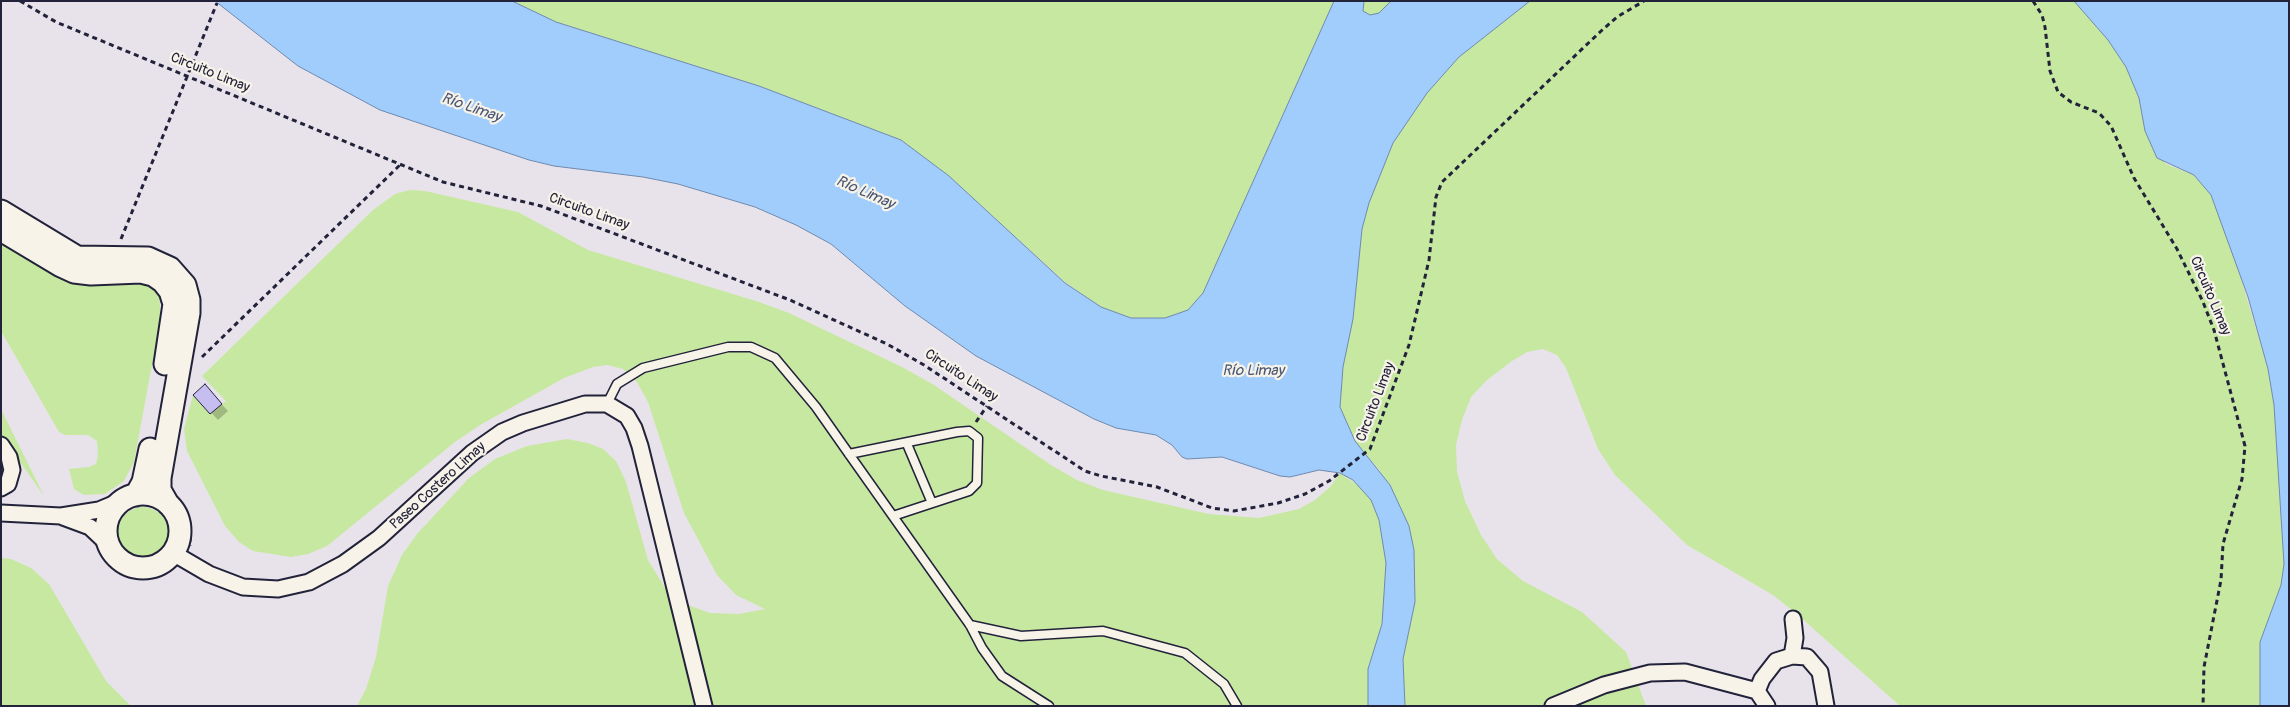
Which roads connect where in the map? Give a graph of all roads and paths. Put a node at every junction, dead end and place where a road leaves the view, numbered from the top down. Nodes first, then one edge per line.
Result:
1 (20, 1) edge
2 (1644, 1) edge
3 (2033, 1) edge
4 (218, 3) dead end
5 (188, 76) junction
6 (401, 164) junction
7 (1, 211) edge
8 (1, 230) edge
9 (121, 240) dead end
10 (196, 362) dead end
11 (607, 404) junction
12 (987, 406) junction
13 (969, 431) junction
14 (907, 444) junction
15 (1, 445) edge
16 (849, 454) junction
17 (6, 483) edge
18 (129, 498) junction
19 (932, 503) junction
20 (168, 504) junction
21 (1, 513) edge
22 (61, 516) junction
23 (893, 516) junction
24 (108, 544) junction
25 (173, 553) junction
26 (1794, 619) dead end
27 (970, 625) junction
28 (1792, 656) junction
29 (1757, 692) junction
30 (1562, 704) edge
31 (704, 706) edge
32 (1049, 706) edge
33 (1237, 706) edge
34 (1768, 706) edge
35 (1826, 706) edge
36 (2203, 706) edge

1 - 5 path, Circuito Limay
2 - 12 path, Circuito Limay
3 - 36 path, Circuito Limay
4 - 5 path
5 - 6 path, Circuito Limay
5 - 9 path
6 - 10 path
6 - 12 path, Circuito Limay
7 - 20 street
8 - 18 street
11 - 16 lane
11 - 25 street, Paseo Costero Limay
11 - 31 street
12 - 13 path
13 - 14 lane
13 - 19 lane
14 - 16 lane
14 - 19 lane
15 - 17 street
16 - 23 lane
18 - 20 street
18 - 22 street
18 - 24 street
19 - 23 lane
20 - 25 street
21 - 22 street
22 - 24 street
23 - 27 lane
24 - 25 street
26 - 28 street
27 - 32 lane
27 - 33 lane
28 - 29 street
28 - 35 street
29 - 30 street
29 - 34 street

